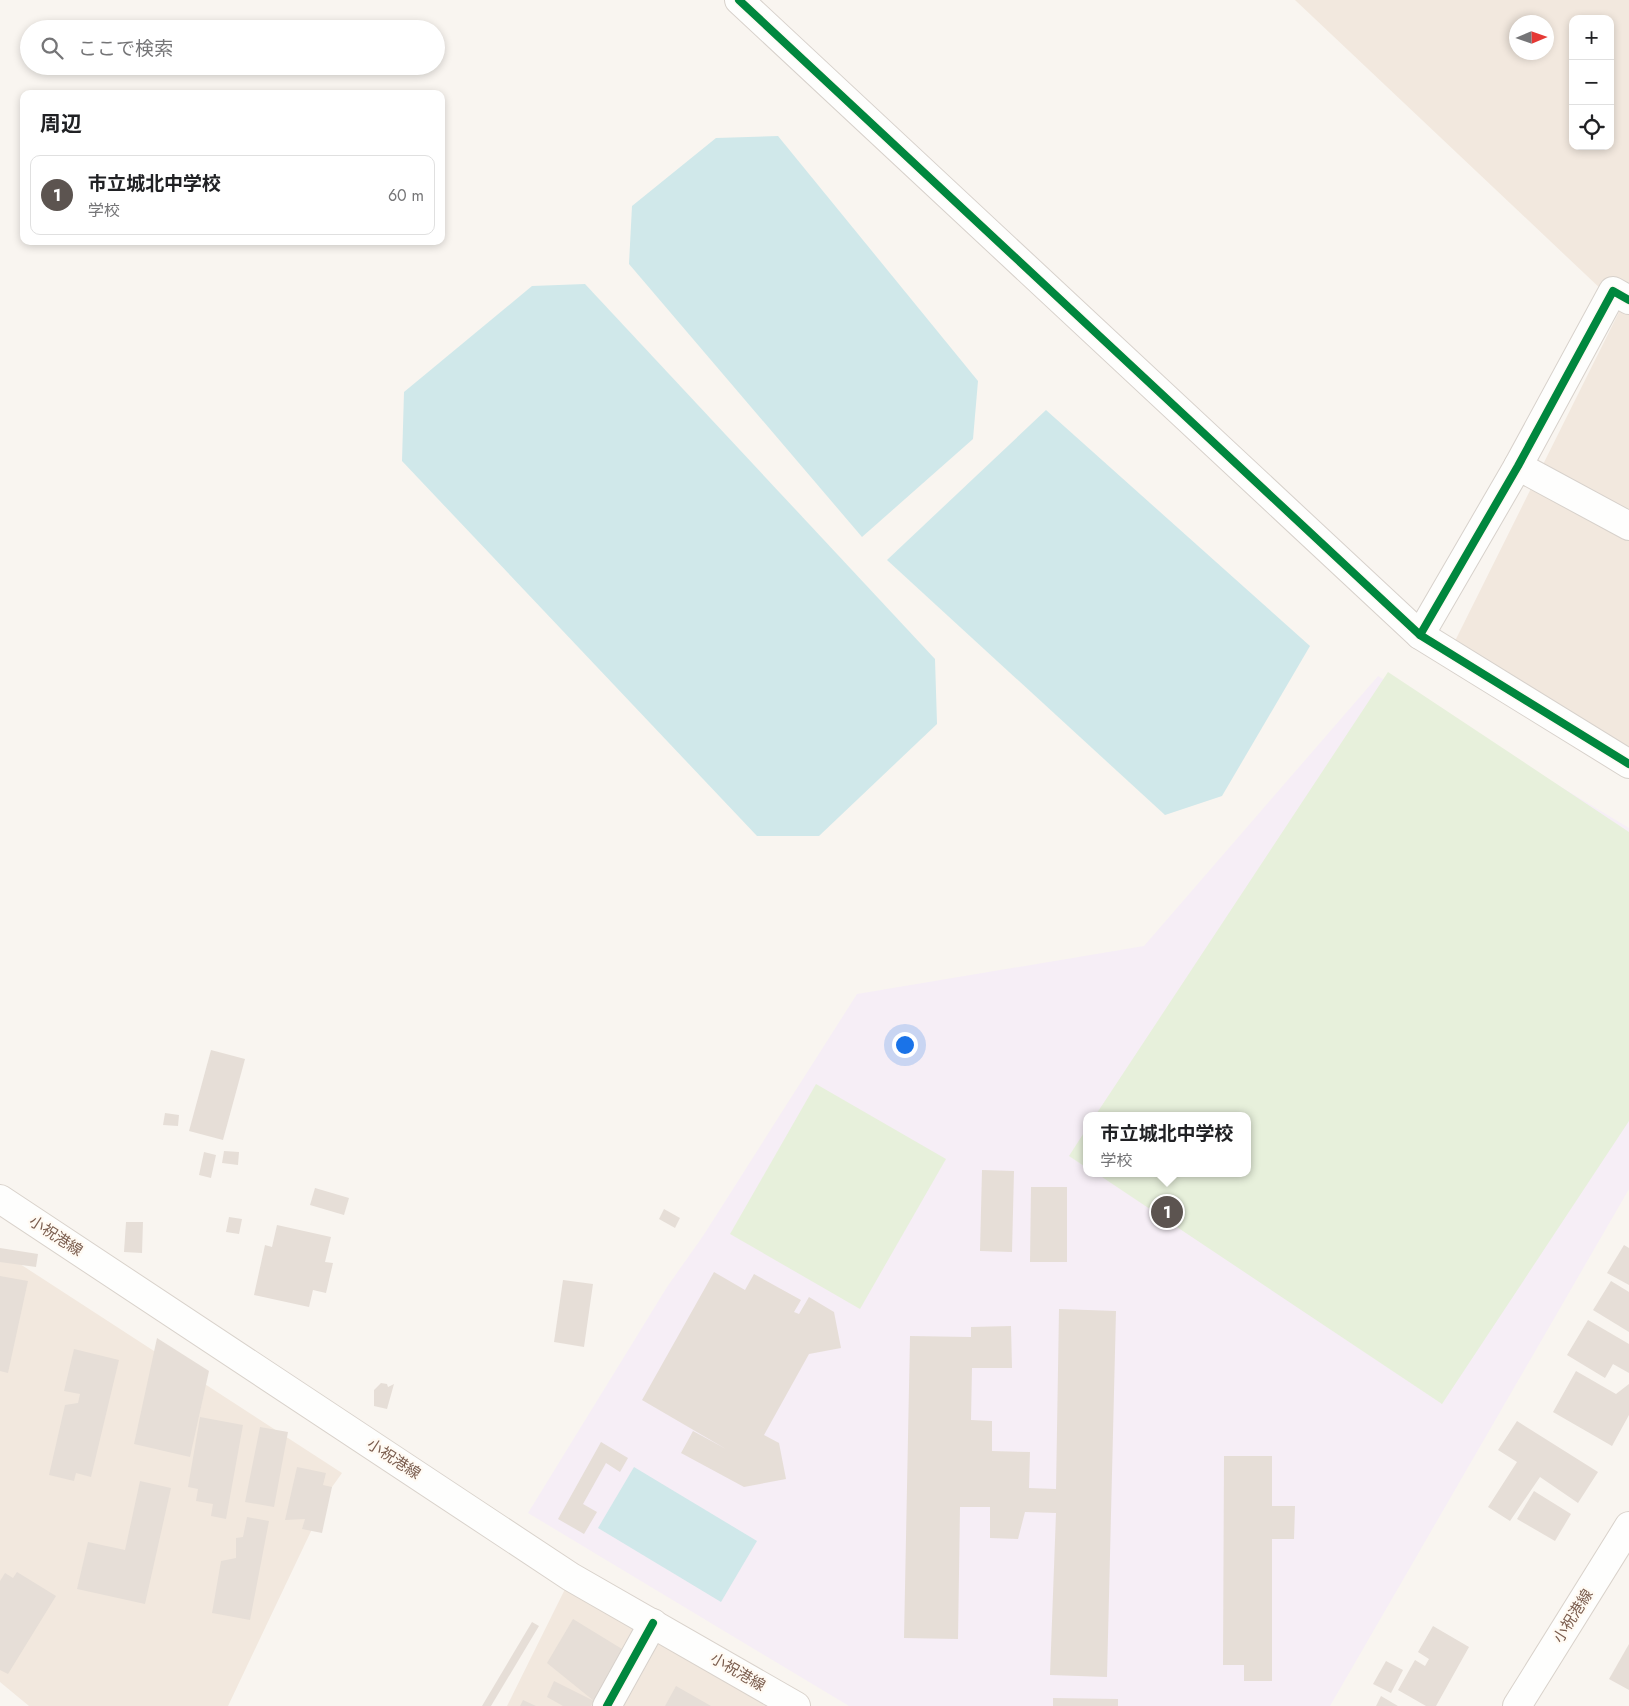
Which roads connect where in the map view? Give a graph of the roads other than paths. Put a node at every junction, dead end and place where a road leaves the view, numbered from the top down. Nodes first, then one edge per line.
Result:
1 (746, 2) edge
2 (1629, 300) edge
3 (1518, 466) junction
4 (1629, 526) edge
5 (1420, 635) junction
6 (1629, 764) edge
7 (0, 1199) edge
8 (1629, 1526) edge
9 (653, 1623) junction
10 (607, 1706) edge
11 (796, 1706) edge
12 (1518, 1706) edge

1 - 5 street
2 - 3 street
3 - 4 street
3 - 5 street
5 - 6 street
7 - 9 street, 小祝港線
8 - 12 street, 小祝港線
9 - 10 street
9 - 11 street, 小祝港線

